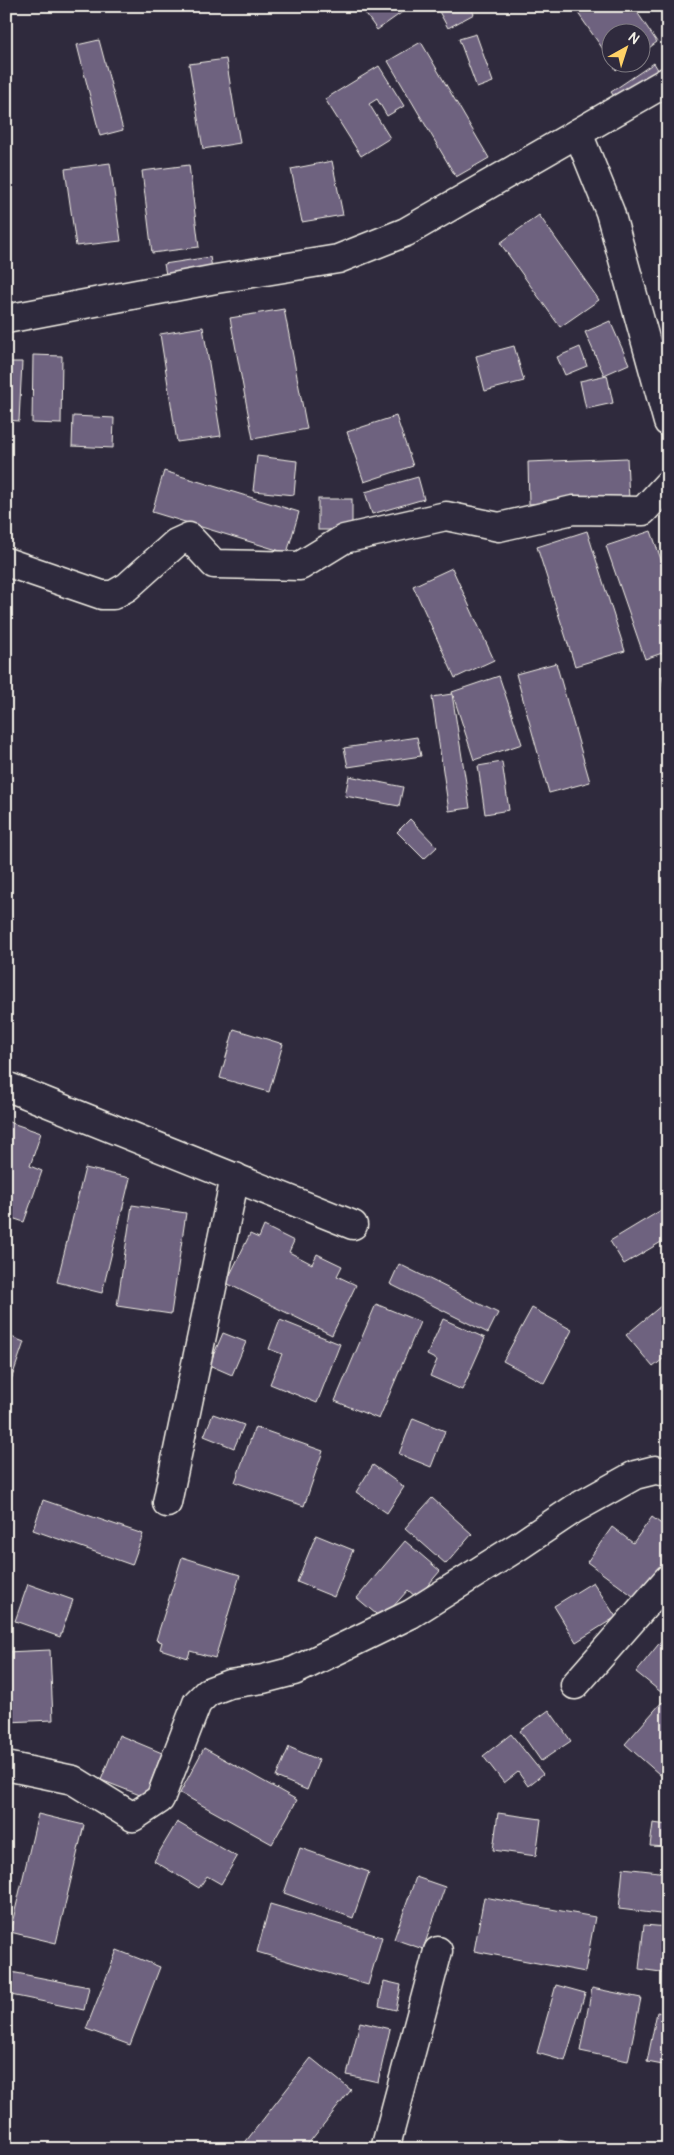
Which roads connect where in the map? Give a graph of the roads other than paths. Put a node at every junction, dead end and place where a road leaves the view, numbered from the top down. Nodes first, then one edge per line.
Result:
1 (668, 81) edge
2 (578, 133) junction
3 (6, 319) edge
4 (668, 422) edge
5 (668, 484) edge
6 (6, 562) edge
7 (6, 1086) edge
8 (235, 1177) junction
9 (353, 1225) dead end
10 (668, 1472) edge
11 (167, 1502) dead end
12 (668, 1579) edge
13 (575, 1685) dead end
14 (6, 1766) edge
15 (438, 1951) dead end
16 (385, 2149) edge

1 - 2 street
2 - 3 street
2 - 4 street
5 - 6 street
7 - 8 street
8 - 9 street
8 - 11 street
10 - 14 street
12 - 13 street
15 - 16 street

